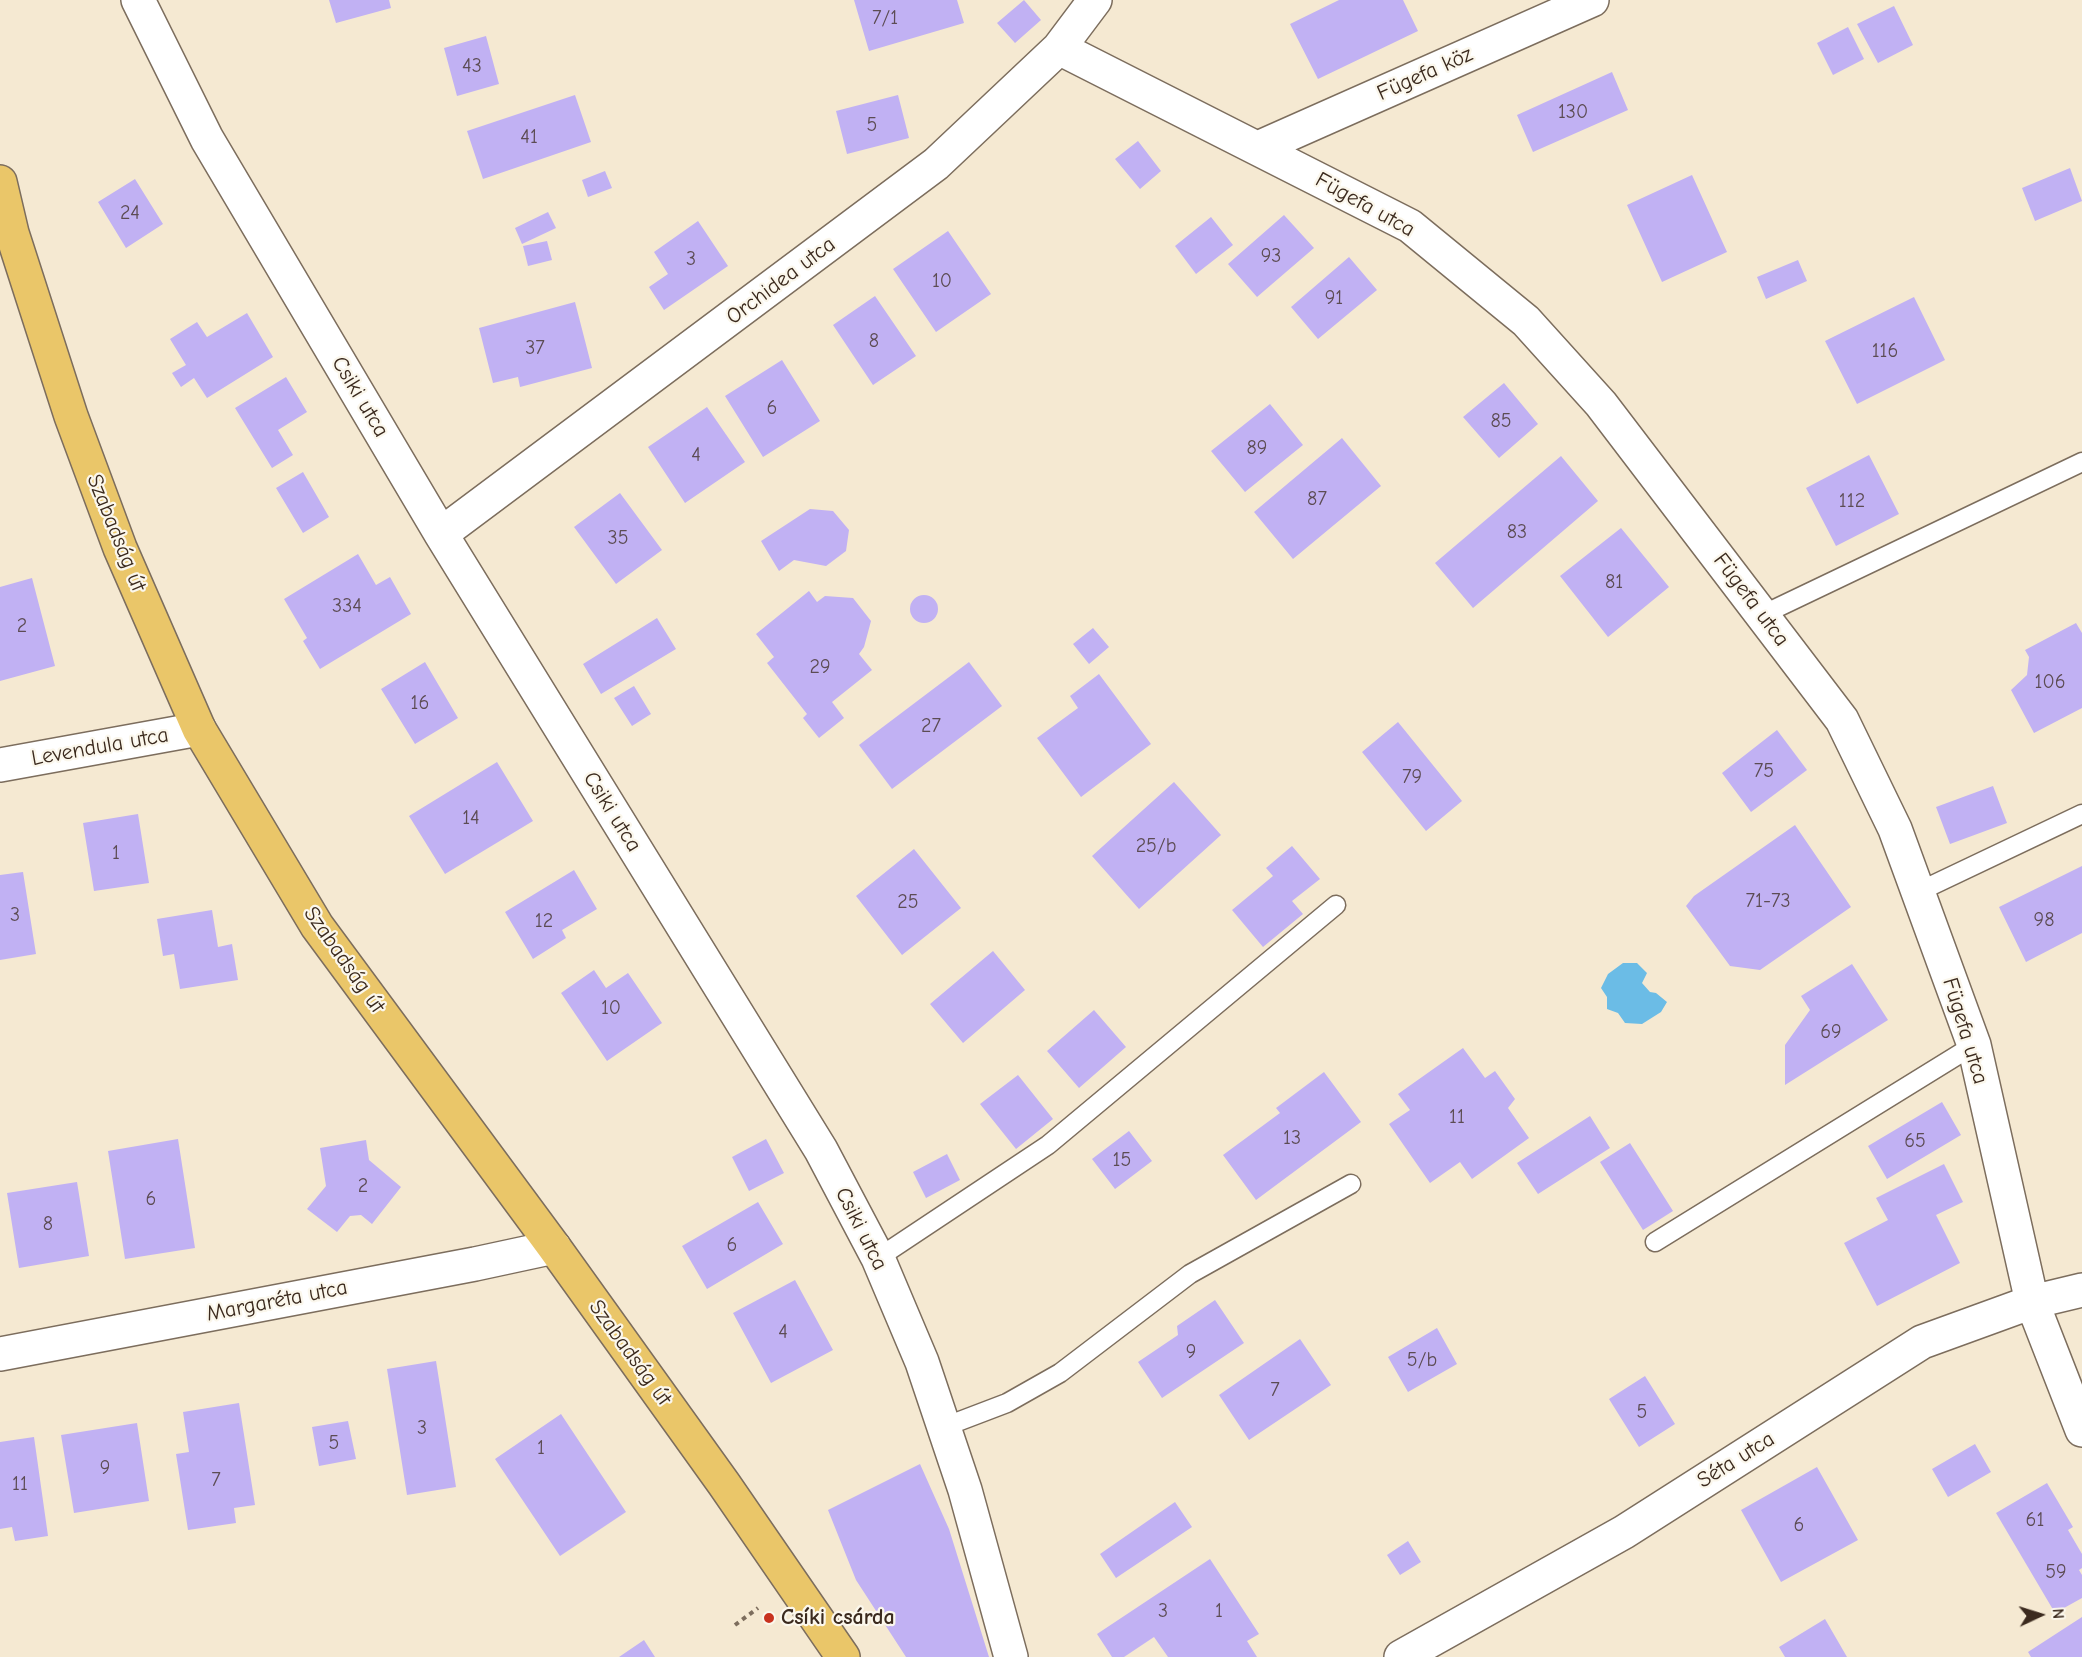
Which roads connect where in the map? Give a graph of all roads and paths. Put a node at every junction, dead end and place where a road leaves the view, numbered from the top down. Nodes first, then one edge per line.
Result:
1 (138, 0) edge
2 (1095, 0) edge
3 (1592, 0) edge
4 (1059, 48) junction
5 (1258, 148) junction
6 (0, 182) edge
7 (2082, 462) edge
8 (441, 534) junction
9 (1762, 615) junction
10 (199, 729) junction
11 (0, 765) edge
12 (2082, 814) edge
13 (1918, 892) junction
14 (1336, 905) dead end
15 (1974, 1046) junction
16 (1351, 1184) dead end
17 (1655, 1242) dead end
18 (554, 1247) junction
19 (878, 1258) junction
20 (2082, 1290) edge
21 (2032, 1302) junction
22 (0, 1354) edge
23 (944, 1427) junction
24 (2082, 1430) edge
25 (758, 1608) dead end
26 (735, 1625) dead end
27 (843, 1657) edge
28 (1011, 1657) edge
29 (1401, 1657) edge

1 - 8 street, Csiki utca
2 - 4 street, Orchidea utca
3 - 5 street, Fügefa köz
4 - 5 street, Fügefa utca
4 - 8 street, Orchidea utca
5 - 9 street, Fügefa utca
6 - 10 main road, Szabadság út
7 - 9 lane
8 - 19 street, Csiki utca
9 - 13 street, Fügefa utca
10 - 11 street, Levendula utca
10 - 18 main road, Szabadság út
12 - 13 lane
13 - 15 street, Fügefa utca
14 - 19 lane
15 - 17 lane
15 - 21 street, Fügefa utca
16 - 23 lane
18 - 22 street, Margaréta utca
18 - 27 main road, Szabadság út
19 - 23 street, Csiki utca
20 - 21 street, Séta utca
21 - 24 street, Fügefa utca
21 - 29 street, Séta utca
23 - 28 street, Csiki utca
25 - 26 path

